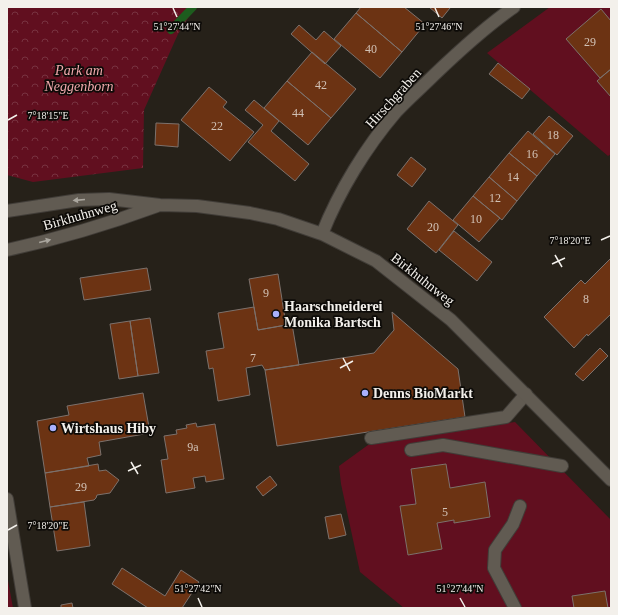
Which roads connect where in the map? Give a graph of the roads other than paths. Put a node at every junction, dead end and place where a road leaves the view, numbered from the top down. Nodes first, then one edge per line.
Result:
1 (514, 7) edge
2 (160, 205) junction
3 (7, 211) edge
4 (322, 234) junction
5 (7, 250) edge
6 (526, 394) junction
7 (371, 438) dead end
8 (411, 450) dead end
9 (562, 466) dead end
10 (611, 480) edge
11 (7, 499) edge
12 (520, 506) dead end
13 (25, 608) edge
14 (515, 608) edge

1 - 4 street, Hirschgraben
2 -> 3 street, Birkhuhnweg
2 - 4 street, Birkhuhnweg
5 -> 2 street, Birkhuhnweg
4 - 6 street, Birkhuhnweg
6 - 7 street
6 - 10 street, Birkhuhnweg
8 - 9 street
11 - 13 street
12 - 14 street

